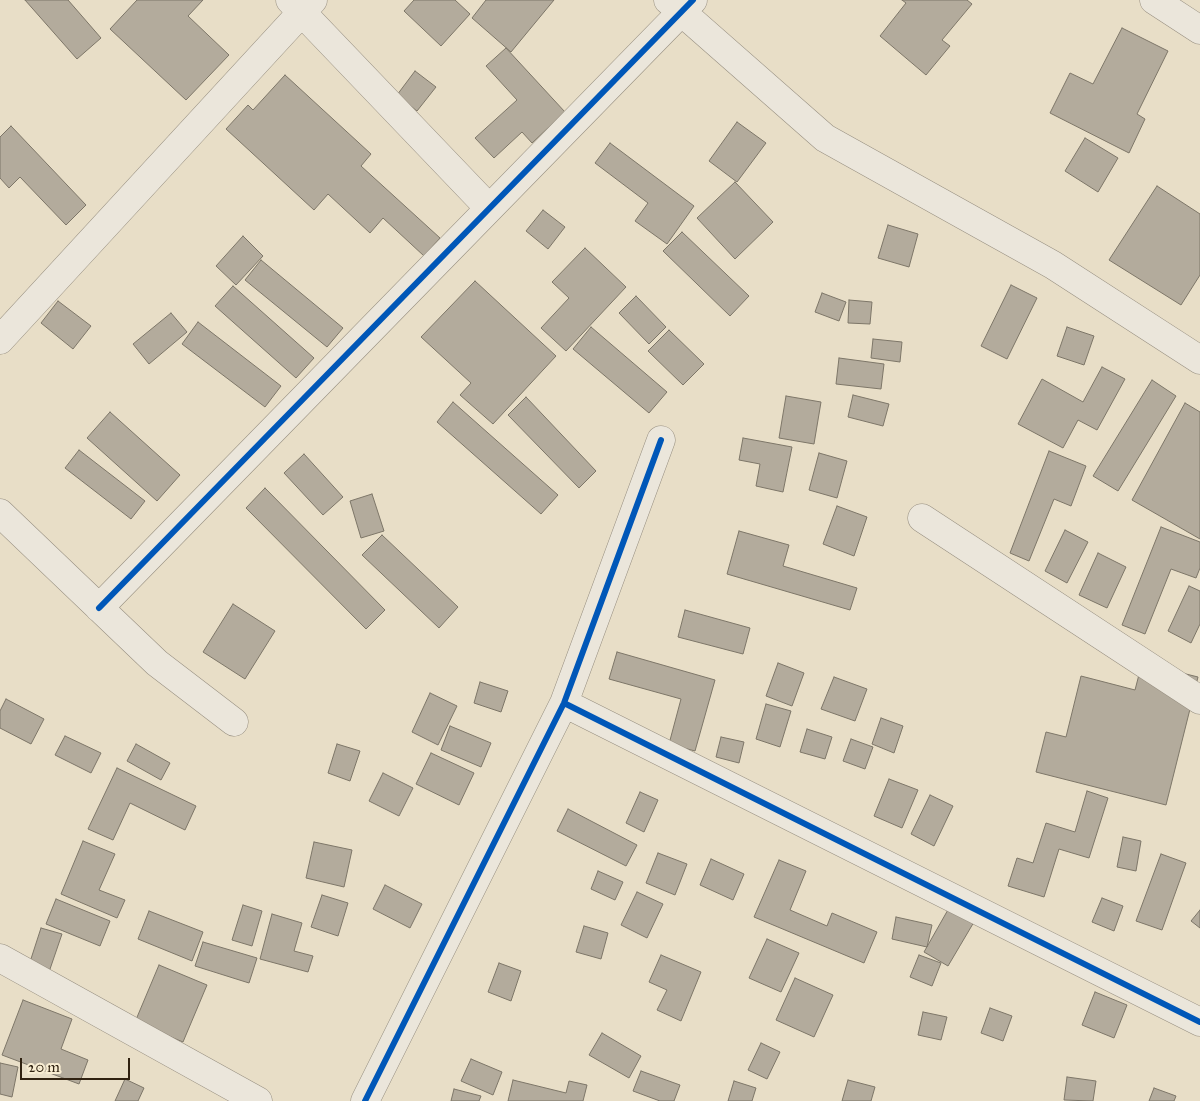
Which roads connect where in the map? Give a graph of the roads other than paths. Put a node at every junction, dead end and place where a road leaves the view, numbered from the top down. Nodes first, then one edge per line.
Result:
1 (1154, 0) edge
2 (302, 4) edge
3 (680, 4) edge
4 (1200, 30) edge
5 (490, 208) junction
6 (0, 340) edge
7 (1200, 360) edge
8 (661, 440) dead end
9 (0, 512) edge
10 (922, 518) dead end
11 (99, 608) junction
12 (1200, 700) edge
13 (564, 703) junction
14 (234, 722) dead end
15 (0, 958) edge
16 (1200, 1022) edge
17 (258, 1101) edge
18 (365, 1101) edge

1 - 4 street
2 - 5 street
2 - 6 street
3 - 5 street
3 - 7 street
5 - 11 street
8 - 13 street
9 - 11 street
10 - 12 street
11 - 14 street
13 - 16 street
13 - 18 street
15 - 17 street

